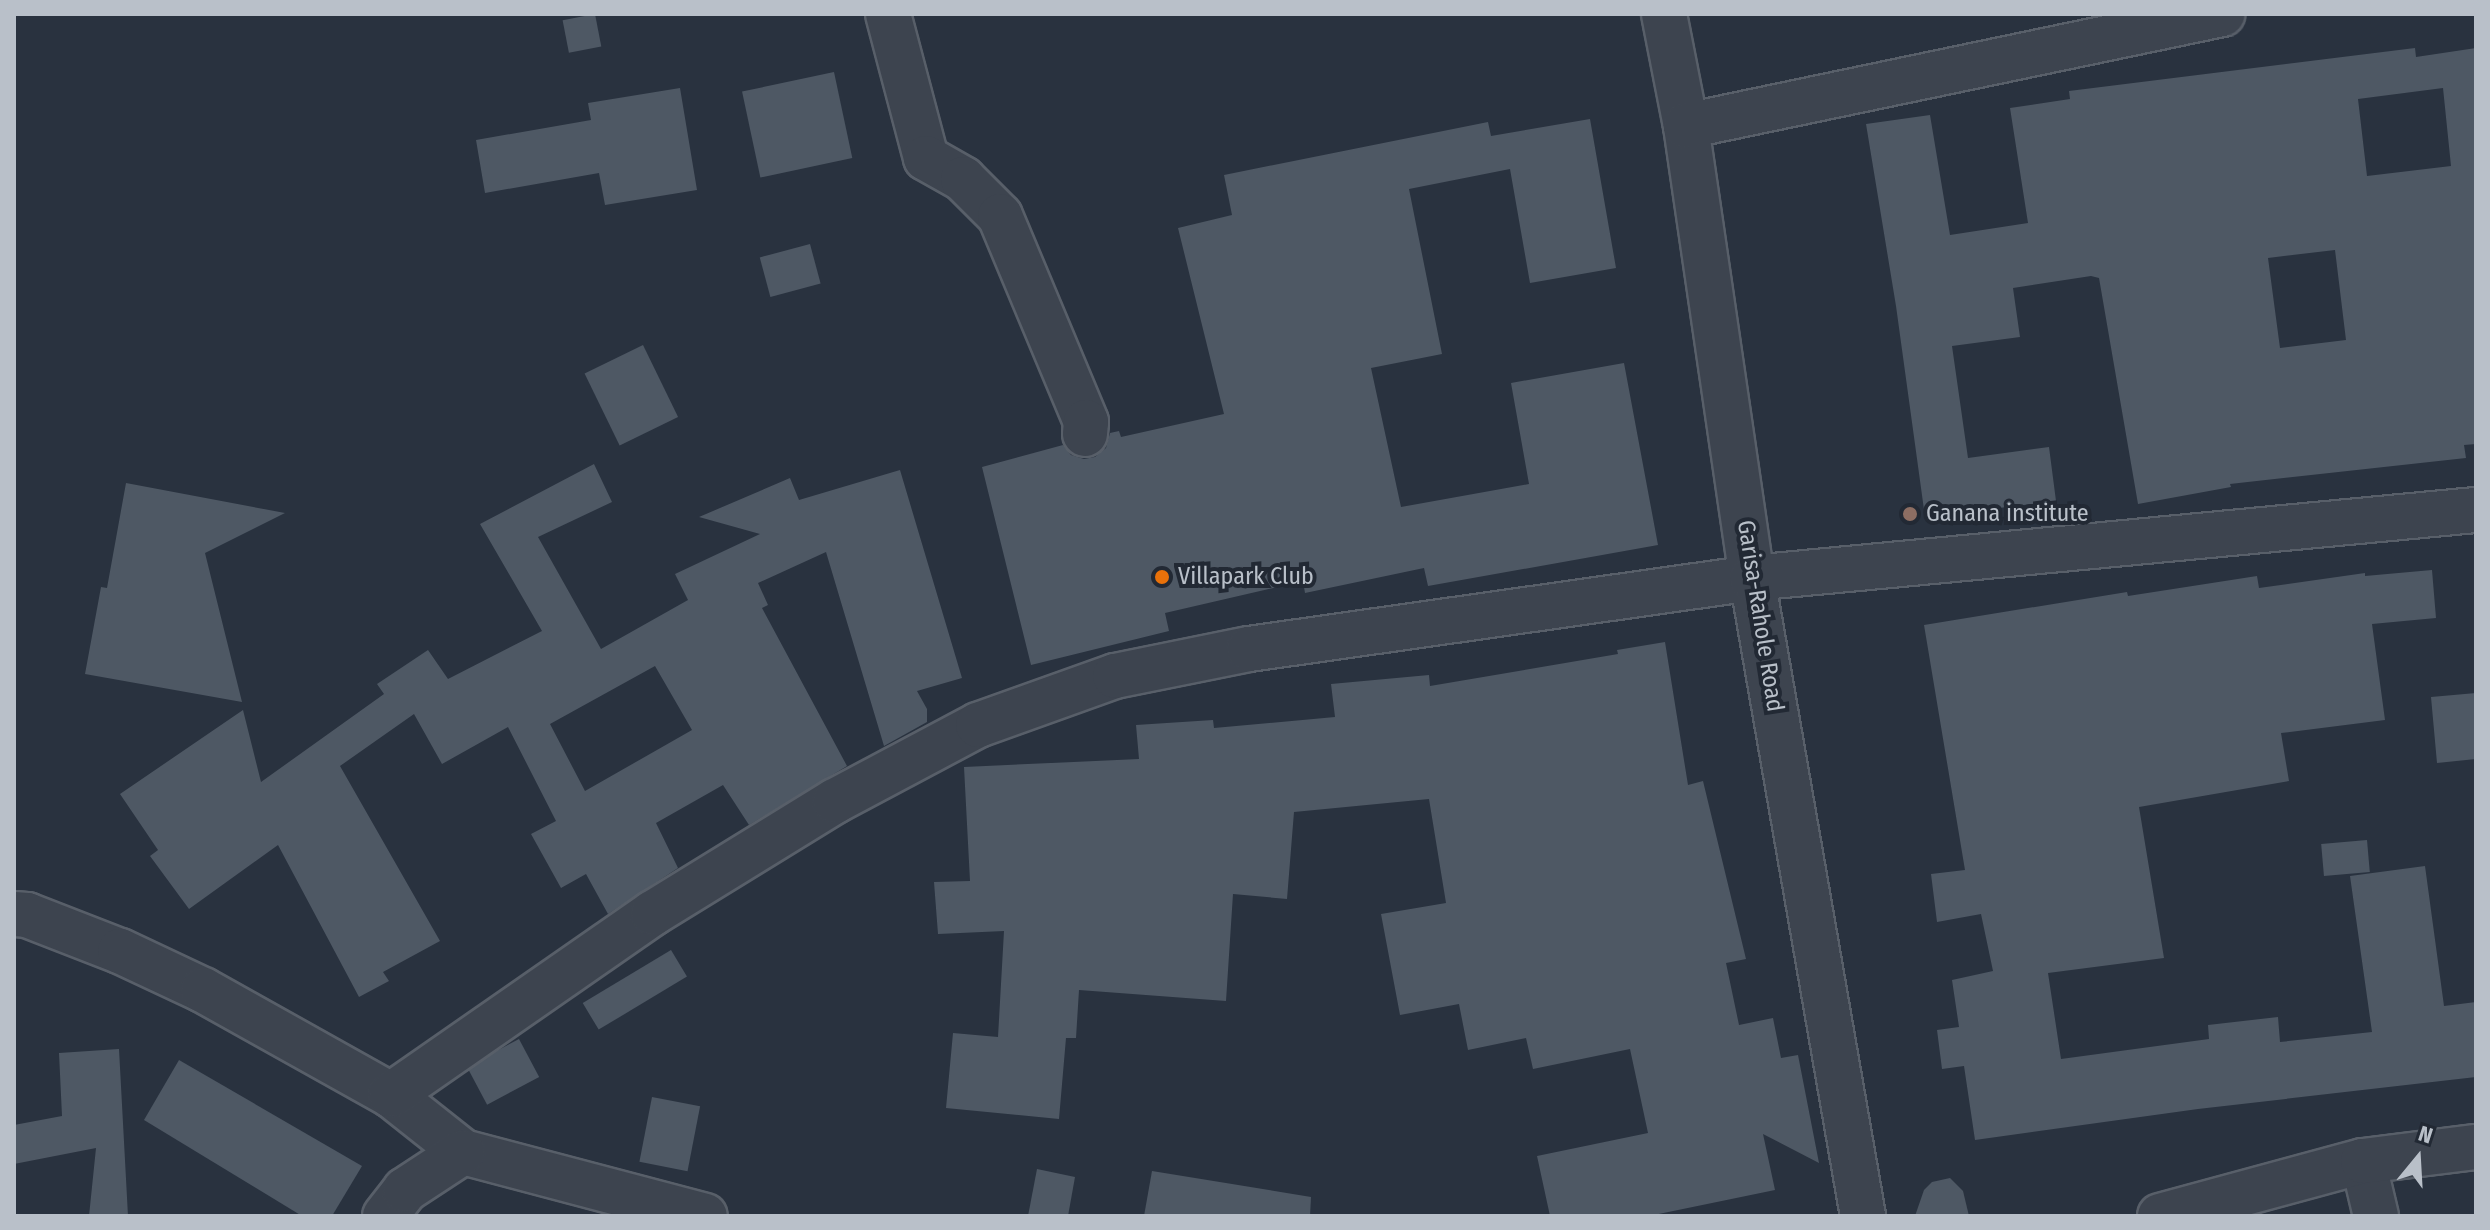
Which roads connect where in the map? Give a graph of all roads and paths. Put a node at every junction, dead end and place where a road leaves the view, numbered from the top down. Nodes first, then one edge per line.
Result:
1 (888, 14) edge
2 (1664, 14) edge
3 (2222, 14) edge
4 (1686, 126) junction
5 (1085, 434) dead end
6 (2476, 510) edge
7 (1752, 578) junction
8 (14, 914) edge
9 (391, 1095) junction
10 (2476, 1147) edge
11 (463, 1152) junction
12 (2363, 1161) junction
13 (385, 1216) edge
14 (705, 1216) edge
15 (1863, 1216) edge
16 (2160, 1216) edge
17 (2376, 1216) edge

1 - 5 street
2 - 4 street, Garisa-Rahole Road
3 - 4 street
4 - 7 street, Garisa-Rahole Road
6 - 7 street
7 - 9 street
7 - 15 street, Garisa-Rahole Road
8 - 9 street
9 - 11 street
10 - 12 street
11 - 13 street
11 - 14 street
12 - 16 street
12 - 17 street

